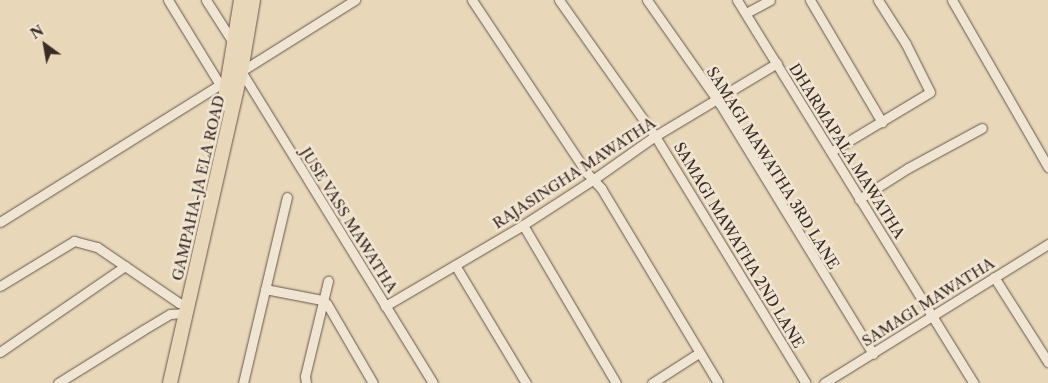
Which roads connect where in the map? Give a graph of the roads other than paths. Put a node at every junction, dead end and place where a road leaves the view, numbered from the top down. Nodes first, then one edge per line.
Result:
1 (168, 0) edge
2 (206, 0) edge
3 (241, 0) edge
4 (253, 0) edge
5 (355, 0) edge
6 (472, 0) edge
7 (560, 0) edge
8 (648, 0) edge
9 (738, 0) edge
10 (770, 0) edge
11 (810, 0) edge
12 (878, 0) edge
13 (952, 0) edge
14 (746, 13) junction
15 (235, 45) junction
16 (777, 63) junction
17 (230, 78) junction
18 (716, 98) junction
19 (882, 122) junction
20 (982, 128) dead end
21 (655, 136) junction
22 (832, 151) junction
23 (1048, 167) edge
24 (594, 179) junction
25 (287, 197) dead end
26 (859, 199) junction
27 (0, 222) edge
28 (523, 225) junction
29 (1048, 244) edge
30 (455, 265) junction
31 (125, 266) junction
32 (994, 277) junction
33 (328, 281) dead end
34 (0, 286) edge
35 (265, 289) junction
36 (322, 300) junction
37 (386, 306) junction
38 (182, 308) junction
39 (934, 317) junction
40 (0, 352) edge
41 (699, 353) junction
42 (872, 354) junction
43 (1048, 362) edge
44 (58, 383) edge
45 (161, 383) edge
46 (170, 383) edge
47 (243, 383) edge
48 (306, 383) edge
49 (373, 383) edge
50 (432, 383) edge
51 (526, 383) edge
52 (616, 383) edge
53 (652, 383) edge
54 (718, 383) edge
55 (806, 383) edge
56 (824, 383) edge
57 (974, 383) edge

1 - 17 street, JUSE VASS MAWATHA
2 - 15 street
3 - 15 highway, GAMPAHA-JA ELA ROAD
4 - 17 highway, GAMPAHA-JA ELA ROAD
5 - 17 street
6 - 24 street
7 - 21 street, SAMAGI MAWATHA 2ND LANE
8 - 18 street, SAMAGI MAWATHA 3RD LANE
9 - 14 street, DHARMAPALA MAWATHA
10 - 14 street
11 - 19 street
12 - 19 street
13 - 23 street
14 - 16 street, DHARMAPALA MAWATHA
15 - 17 highway, GAMPAHA-JA ELA ROAD
16 - 18 street, RAJASINGHA MAWATHA
16 - 22 street, DHARMAPALA MAWATHA
17 - 27 street
17 - 37 street, JUSE VASS MAWATHA
17 - 38 highway, GAMPAHA-JA ELA ROAD
18 - 21 street, RAJASINGHA MAWATHA
18 - 42 street, SAMAGI MAWATHA 3RD LANE
19 - 22 street
20 - 26 street
21 - 24 street, RAJASINGHA MAWATHA
21 - 55 street, SAMAGI MAWATHA 2ND LANE
22 - 26 street, DHARMAPALA MAWATHA
24 - 28 street, RAJASINGHA MAWATHA
24 - 41 street
25 - 35 street
26 - 39 street, DHARMAPALA MAWATHA
28 - 30 street, RAJASINGHA MAWATHA
28 - 52 street
29 - 32 street, SAMAGI MAWATHA
30 - 37 street, RAJASINGHA MAWATHA
30 - 51 street
31 - 34 street
31 - 38 street
31 - 40 street
32 - 39 street, SAMAGI MAWATHA
32 - 43 street
33 - 36 street
35 - 36 street
35 - 47 street
36 - 48 street
36 - 49 street
37 - 50 street, JUSE VASS MAWATHA
38 - 44 street
38 - 45 highway, GAMPAHA-JA ELA ROAD
38 - 46 highway, GAMPAHA-JA ELA ROAD
39 - 42 street, SAMAGI MAWATHA
39 - 57 street, DHARMAPALA MAWATHA
41 - 53 street
41 - 54 street
42 - 56 street, SAMAGI MAWATHA

